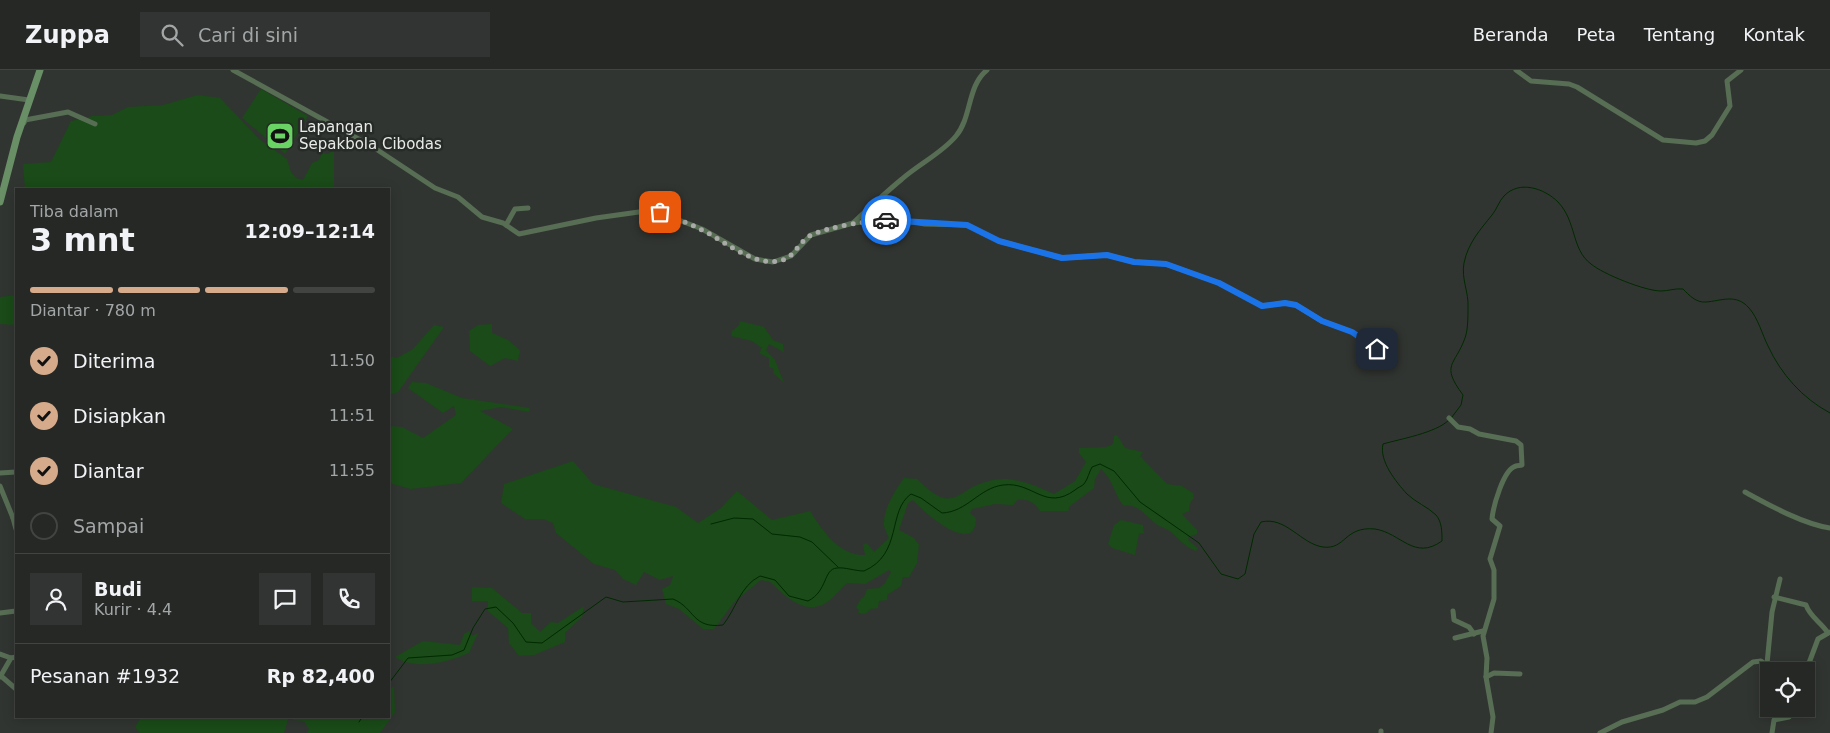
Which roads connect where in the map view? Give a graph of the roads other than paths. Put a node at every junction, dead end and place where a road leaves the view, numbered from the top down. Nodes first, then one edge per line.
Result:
1 (40, 70) edge
2 (232, 70) edge
3 (987, 70) edge
4 (1516, 70) edge
5 (1741, 70) edge
6 (0, 96) edge
7 (29, 100) junction
8 (95, 124) dead end
9 (19, 128) junction
10 (0, 202) edge
11 (528, 208) dead end
12 (853, 224) junction
13 (506, 225) junction
14 (1377, 349) dead end
15 (1449, 418) dead end
16 (15, 472) edge
17 (0, 473) edge
18 (0, 486) edge
19 (1745, 492) dead end
20 (14, 518) edge
21 (1830, 528) edge
22 (1780, 579) dead end
23 (1774, 597) junction
24 (15, 611) edge
25 (1453, 611) dead end
26 (0, 613) edge
27 (1483, 632) junction
28 (1829, 633) edge
29 (1474, 634) junction
30 (1455, 638) dead end
31 (0, 654) edge
32 (14, 657) edge
33 (1760, 662) edge
34 (1767, 662) edge
35 (1809, 662) edge
36 (1520, 674) dead end
37 (1487, 676) junction
38 (0, 677) edge
39 (15, 689) edge
40 (1789, 717) edge
41 (1491, 733) edge
42 (1600, 733) edge
43 (1772, 733) edge

1 - 7 main road
2 - 13 street
3 - 12 street
4 - 5 street
6 - 7 street
7 - 9 main road
8 - 9 street
9 - 10 main road
11 - 13 street
12 - 13 street
12 - 14 street
15 - 27 street
16 - 17 street
18 - 20 street
19 - 21 street
22 - 23 street
23 - 28 street
23 - 34 street
24 - 26 street
25 - 29 street
27 - 29 street
27 - 37 street
28 - 35 street
29 - 30 street
31 - 32 street
32 - 38 street
33 - 42 street
36 - 37 street
37 - 41 street
38 - 39 street
40 - 43 street

